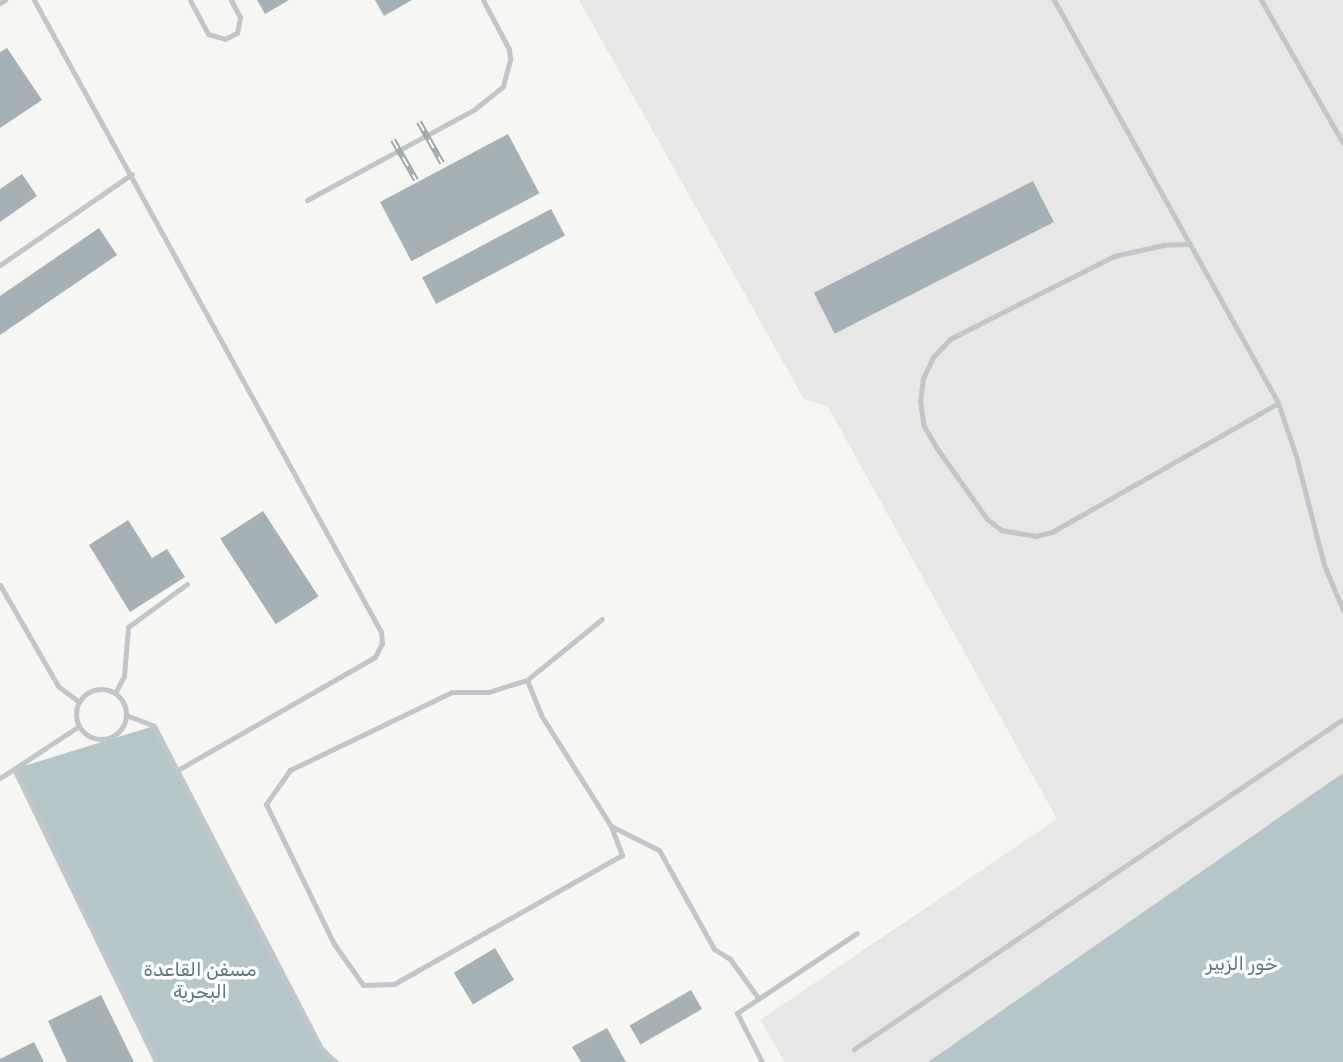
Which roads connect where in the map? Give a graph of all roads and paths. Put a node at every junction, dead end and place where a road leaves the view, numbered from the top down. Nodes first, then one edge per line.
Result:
1 (5, 0) edge
2 (34, 0) edge
3 (190, 0) edge
4 (231, 0) edge
5 (483, 0) edge
6 (1054, 0) edge
7 (1261, 0) edge
8 (0, 3) edge
9 (1343, 143) edge
10 (132, 174) junction
11 (307, 200) dead end
12 (1187, 244) junction
13 (0, 265) edge
14 (1278, 403) junction
15 (187, 584) dead end
16 (0, 585) edge
17 (1343, 610) edge
18 (602, 619) dead end
19 (527, 680) junction
20 (115, 693) junction
21 (79, 702) junction
22 (126, 715) junction
23 (1343, 719) edge
24 (79, 726) junction
25 (14, 769) junction
26 (176, 771) junction
27 (0, 778) edge
28 (611, 826) junction
29 (857, 933) dead end
30 (759, 999) junction
31 (854, 1049) dead end
32 (156, 1062) edge
33 (335, 1062) edge
34 (762, 1062) edge

1 - 8 lane
2 - 10 lane
3 - 4 lane
5 - 11 lane
6 - 12 lane
7 - 9 lane
10 - 13 lane
10 - 26 lane
12 - 14 lane
12 - 14 lane
14 - 17 lane
15 - 20 lane
16 - 21 lane
18 - 19 lane
19 - 28 lane
19 - 28 lane
20 - 21 lane
20 - 22 lane
21 - 24 lane
22 - 24 lane
22 - 26 lane
23 - 31 lane
24 - 25 lane
25 - 27 lane
25 - 32 lane
26 - 33 lane
28 - 30 lane
29 - 30 lane
30 - 34 lane

